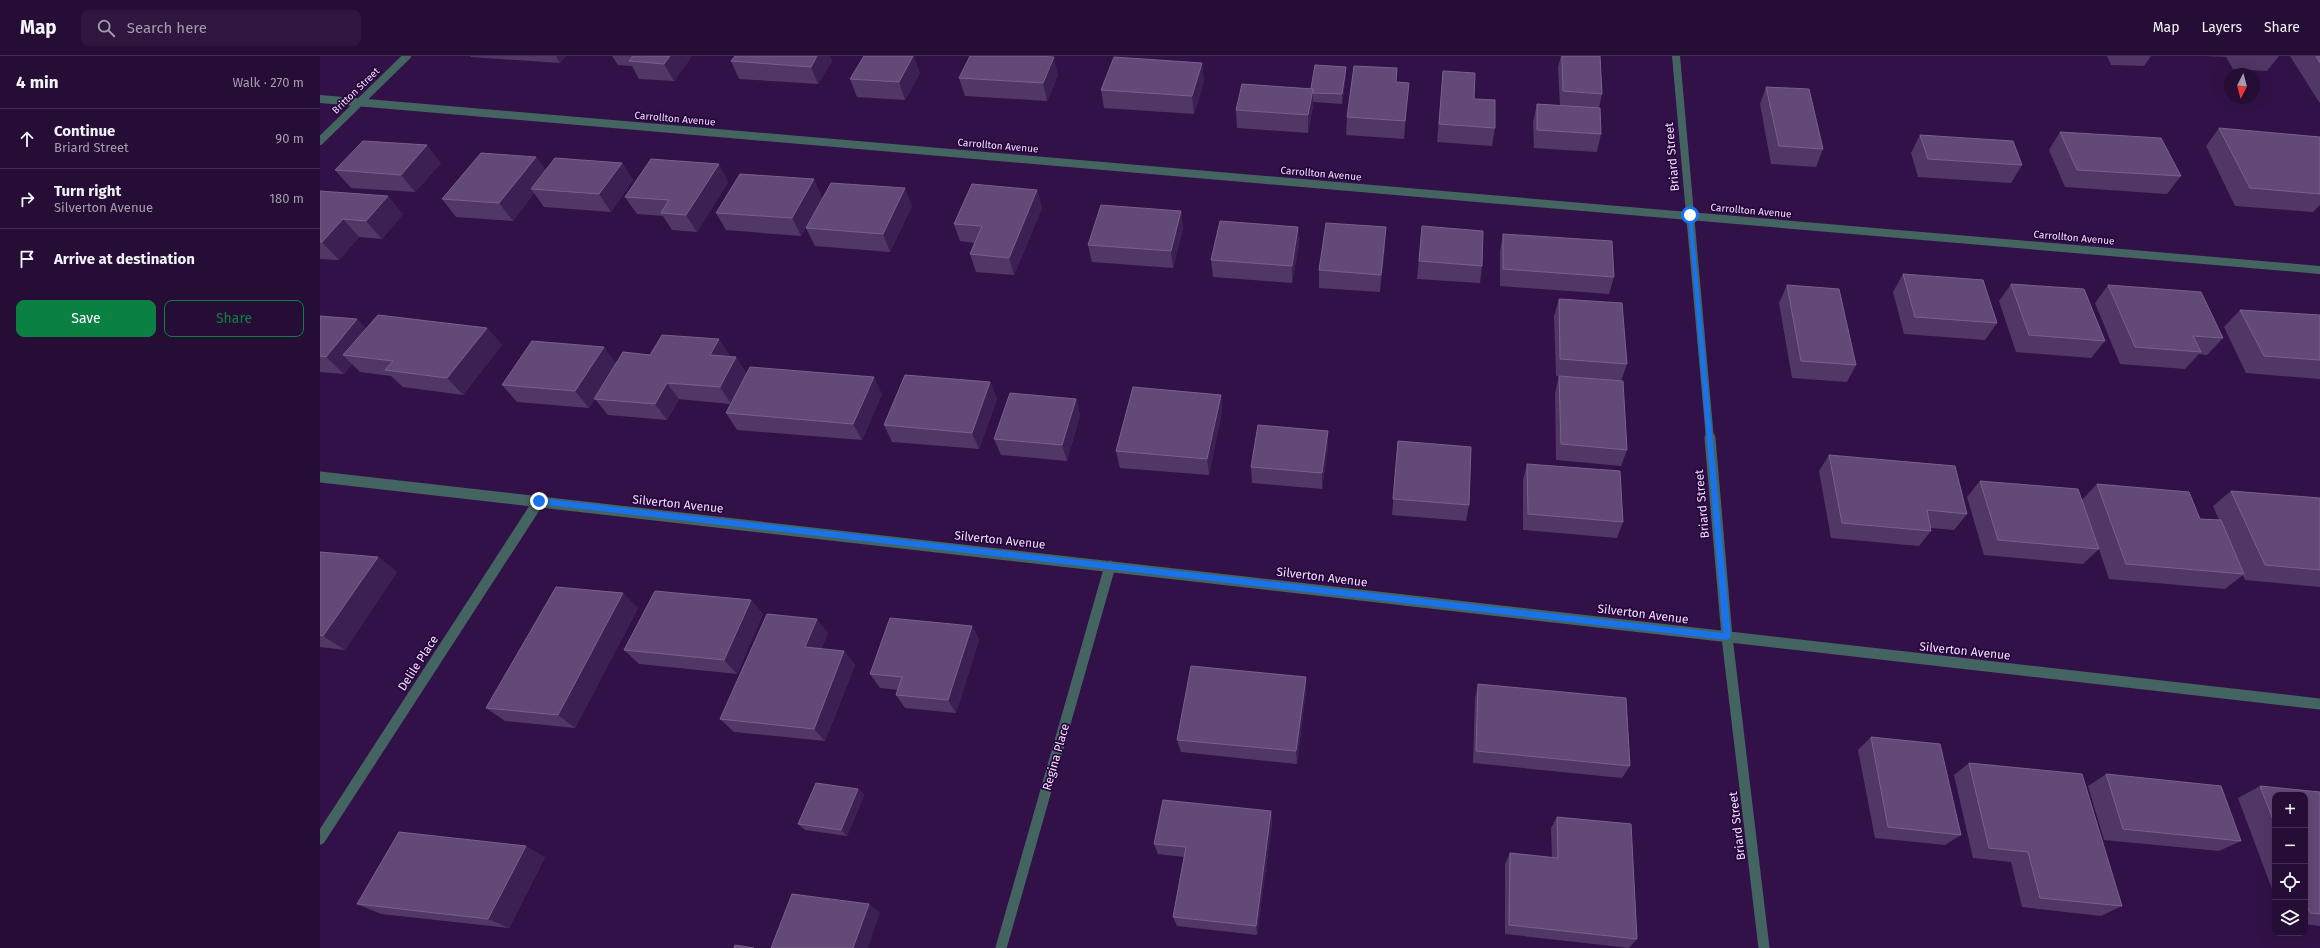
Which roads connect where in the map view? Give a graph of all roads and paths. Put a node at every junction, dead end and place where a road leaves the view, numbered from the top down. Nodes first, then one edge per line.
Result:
1 (407, 56) edge
2 (1676, 56) edge
3 (320, 99) edge
4 (360, 102) junction
5 (320, 141) edge
6 (1690, 215) junction
7 (2320, 270) edge
8 (320, 477) edge
9 (539, 501) junction
10 (1110, 566) junction
11 (1727, 637) junction
12 (2320, 704) edge
13 (320, 839) edge
14 (1001, 948) edge
15 (1764, 948) edge

1 - 4 street, Britton Street
2 - 6 street, Briard Street
3 - 4 street, Carrollton Avenue
4 - 5 street, Britton Street
4 - 6 street, Carrollton Avenue
6 - 7 street, Carrollton Avenue
6 - 11 street, Briard Street
8 - 9 street, Silverton Avenue
9 - 10 street, Silverton Avenue
9 - 13 street, Delile Place
10 - 11 street, Silverton Avenue
10 - 14 street, Regina Place
11 - 12 street, Silverton Avenue
11 - 15 street, Briard Street

